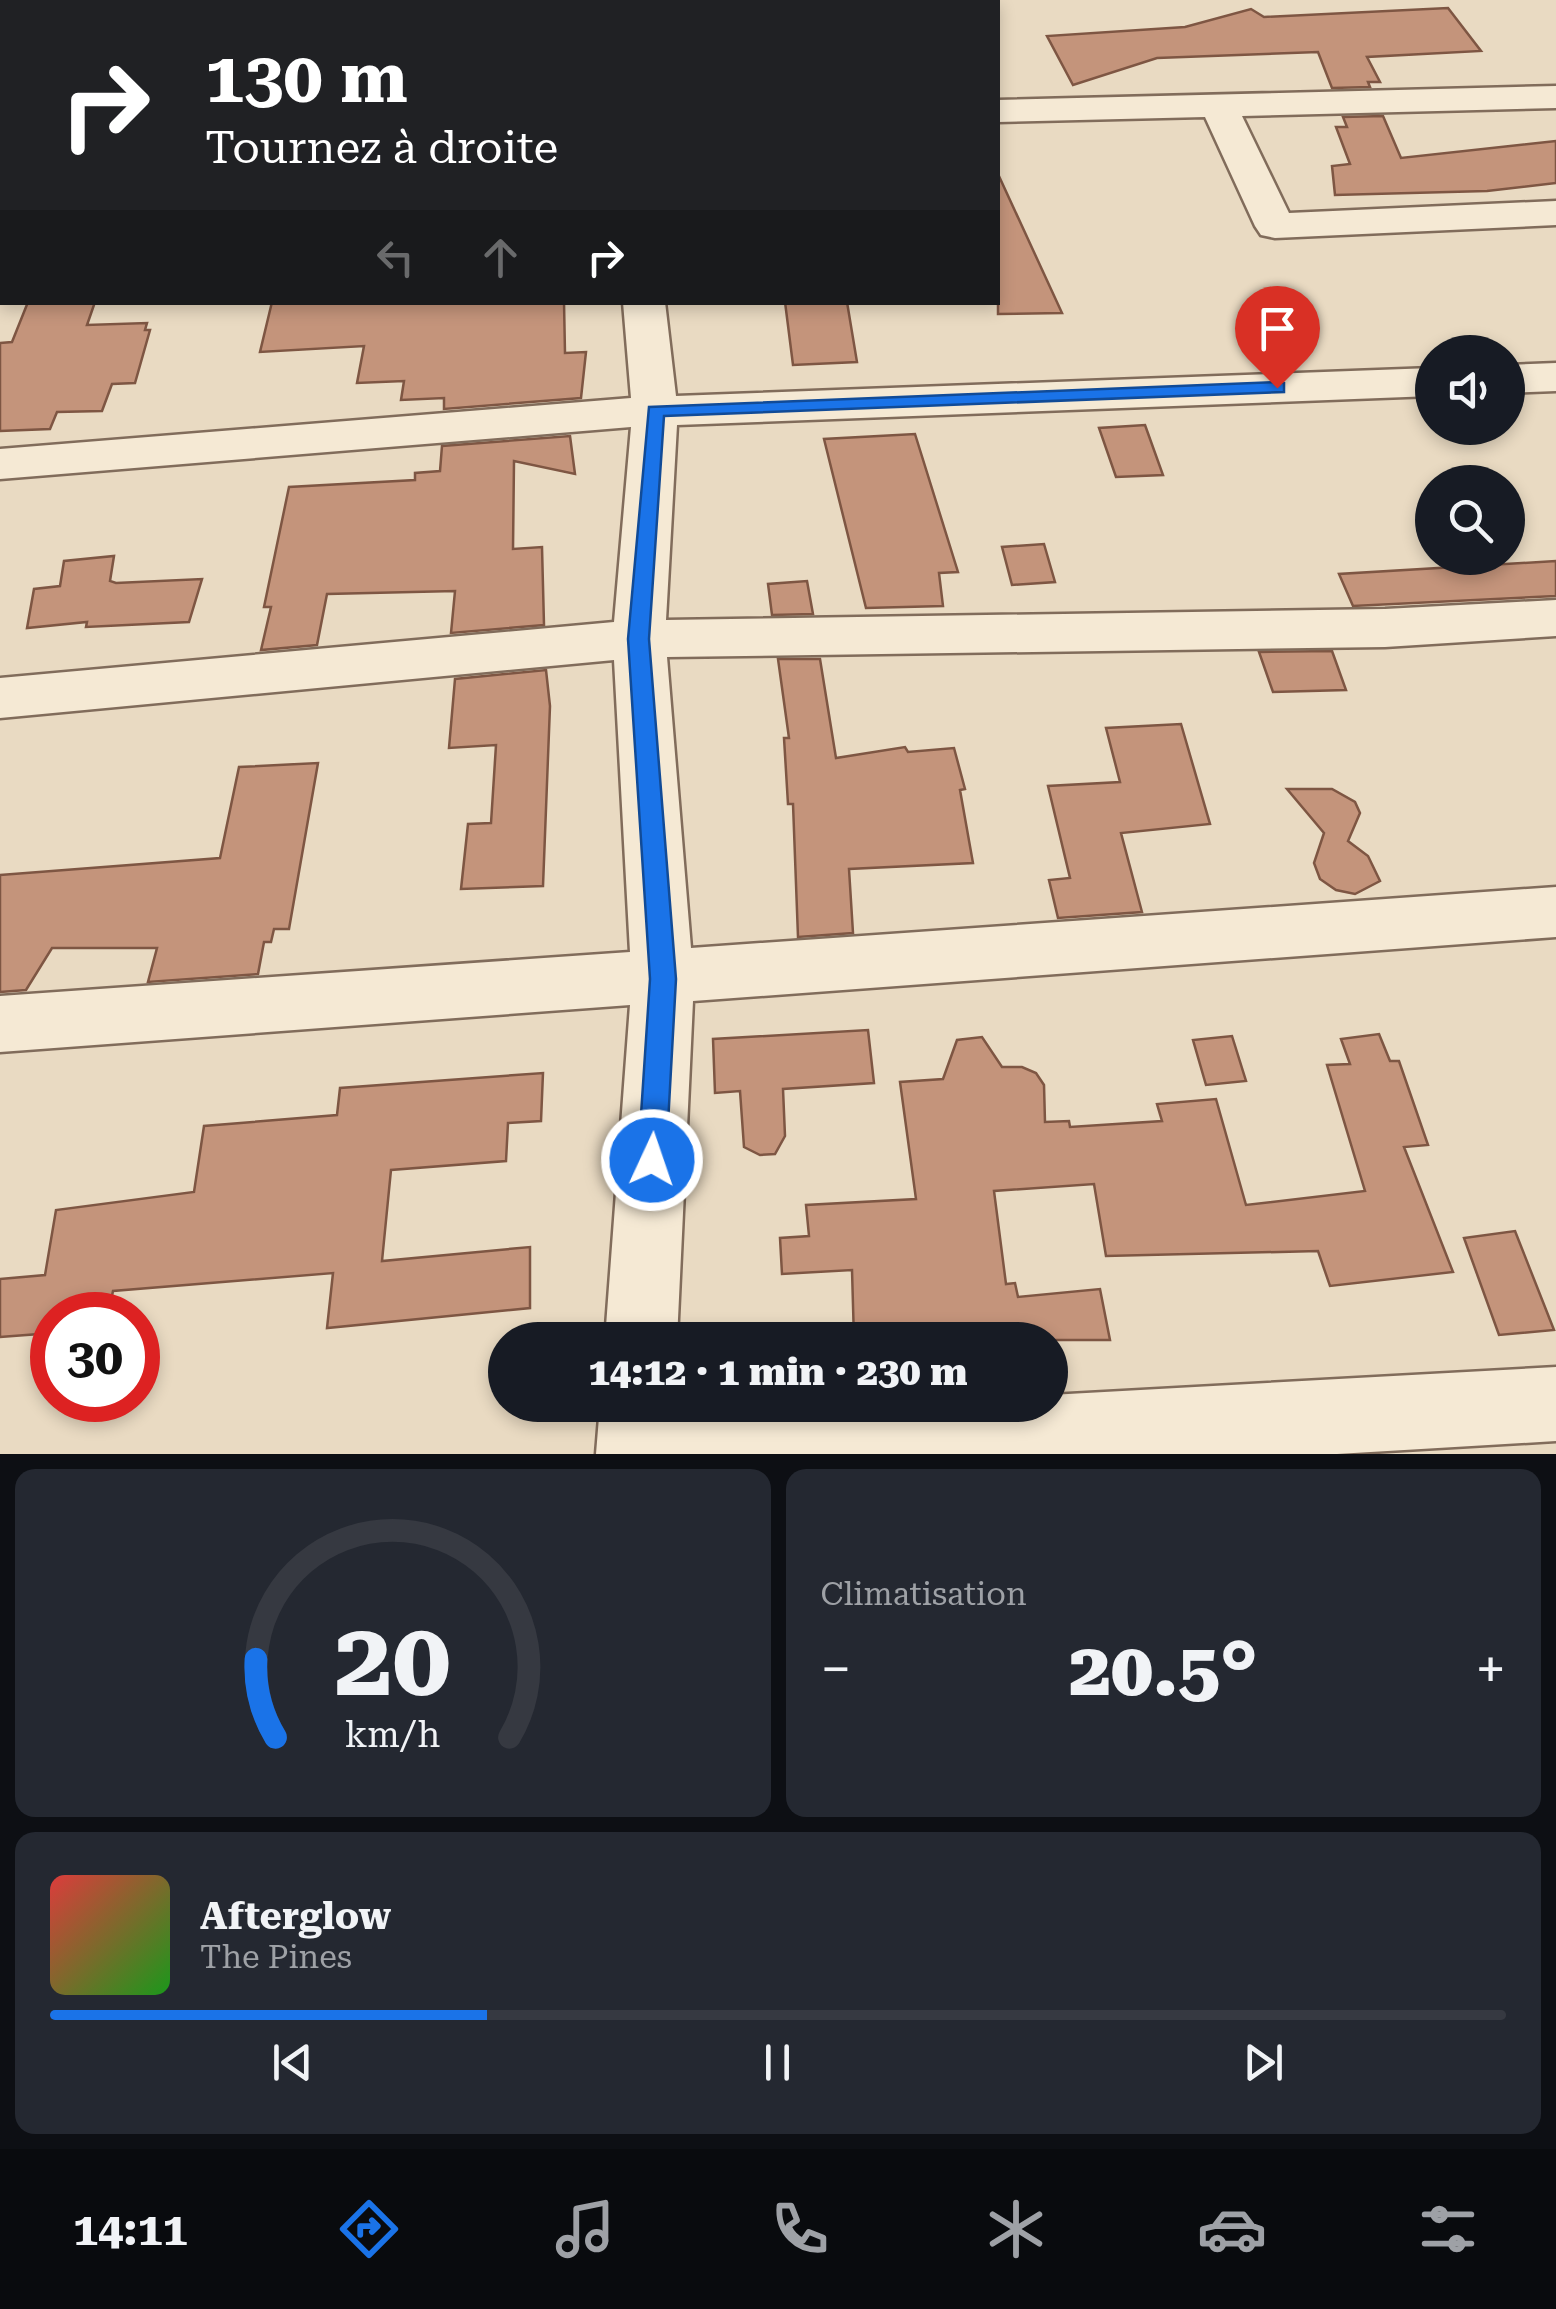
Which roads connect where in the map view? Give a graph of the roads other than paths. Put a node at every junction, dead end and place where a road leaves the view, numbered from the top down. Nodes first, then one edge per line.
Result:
1 (1556, 97) edge
2 (1218, 104) junction
3 (1000, 111) edge
4 (1556, 213) edge
5 (644, 305) edge
6 (1556, 377) edge
7 (1525, 378) edge
8 (1415, 383) edge
9 (655, 411) junction
10 (0, 464) edge
11 (1556, 618) edge
12 (638, 639) junction
13 (0, 698) edge
14 (1556, 912) edge
15 (663, 979) junction
16 (0, 1024) edge
17 (642, 1322) edge
18 (1556, 1404) edge
19 (636, 1422) edge
20 (634, 1454) edge
21 (687, 1454) edge

1 - 2 street
2 - 3 street
2 - 4 street
5 - 9 street
6 - 7 street
8 - 9 street
9 - 10 street
9 - 12 street
11 - 12 street
12 - 13 street
12 - 15 street
14 - 15 street
15 - 16 street
15 - 17 street
18 - 21 street
19 - 20 street

